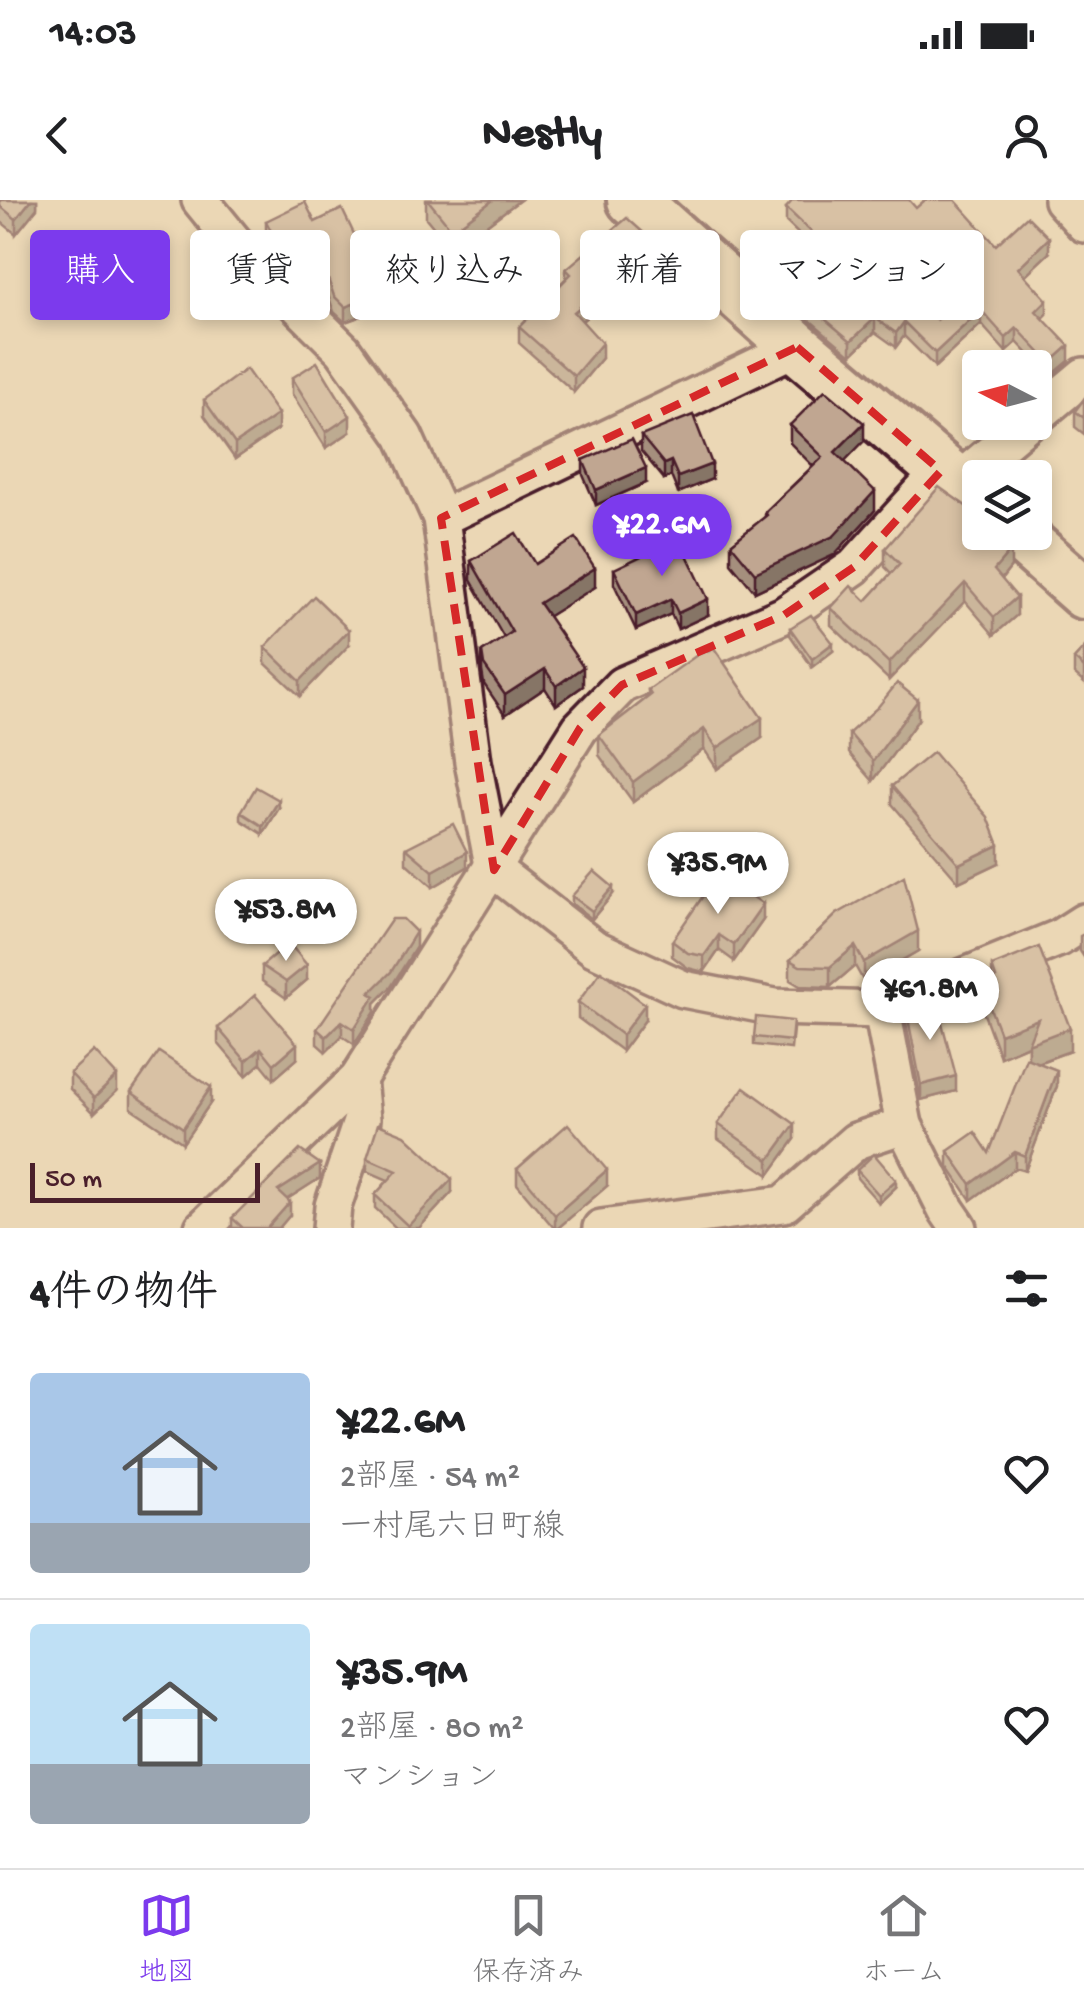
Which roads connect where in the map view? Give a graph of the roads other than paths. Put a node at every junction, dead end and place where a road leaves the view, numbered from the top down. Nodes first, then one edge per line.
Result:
1 (200, 200) edge
2 (633, 200) edge
3 (1062, 200) edge
4 (1084, 224) edge
5 (797, 347) junction
6 (1084, 376) edge
7 (1052, 403) edge
8 (1008, 440) edge
9 (959, 485) edge
10 (440, 518) junction
11 (1035, 550) edge
12 (1084, 593) edge
13 (494, 870) junction
14 (1084, 922) edge
15 (882, 1010) junction
16 (358, 1079) junction
17 (904, 1125) junction
18 (203, 1228) edge
19 (332, 1228) edge
20 (601, 1228) edge
21 (960, 1228) edge

1 - 10 street
2 - 5 main road
3 - 4 street
5 - 9 main road
5 - 10 street
6 - 7 street
8 - 9 street
9 - 13 street
10 - 13 street
11 - 12 main road
13 - 15 street
13 - 16 street
14 - 15 street
15 - 17 street
16 - 18 street
16 - 19 street
17 - 20 street
17 - 21 street

